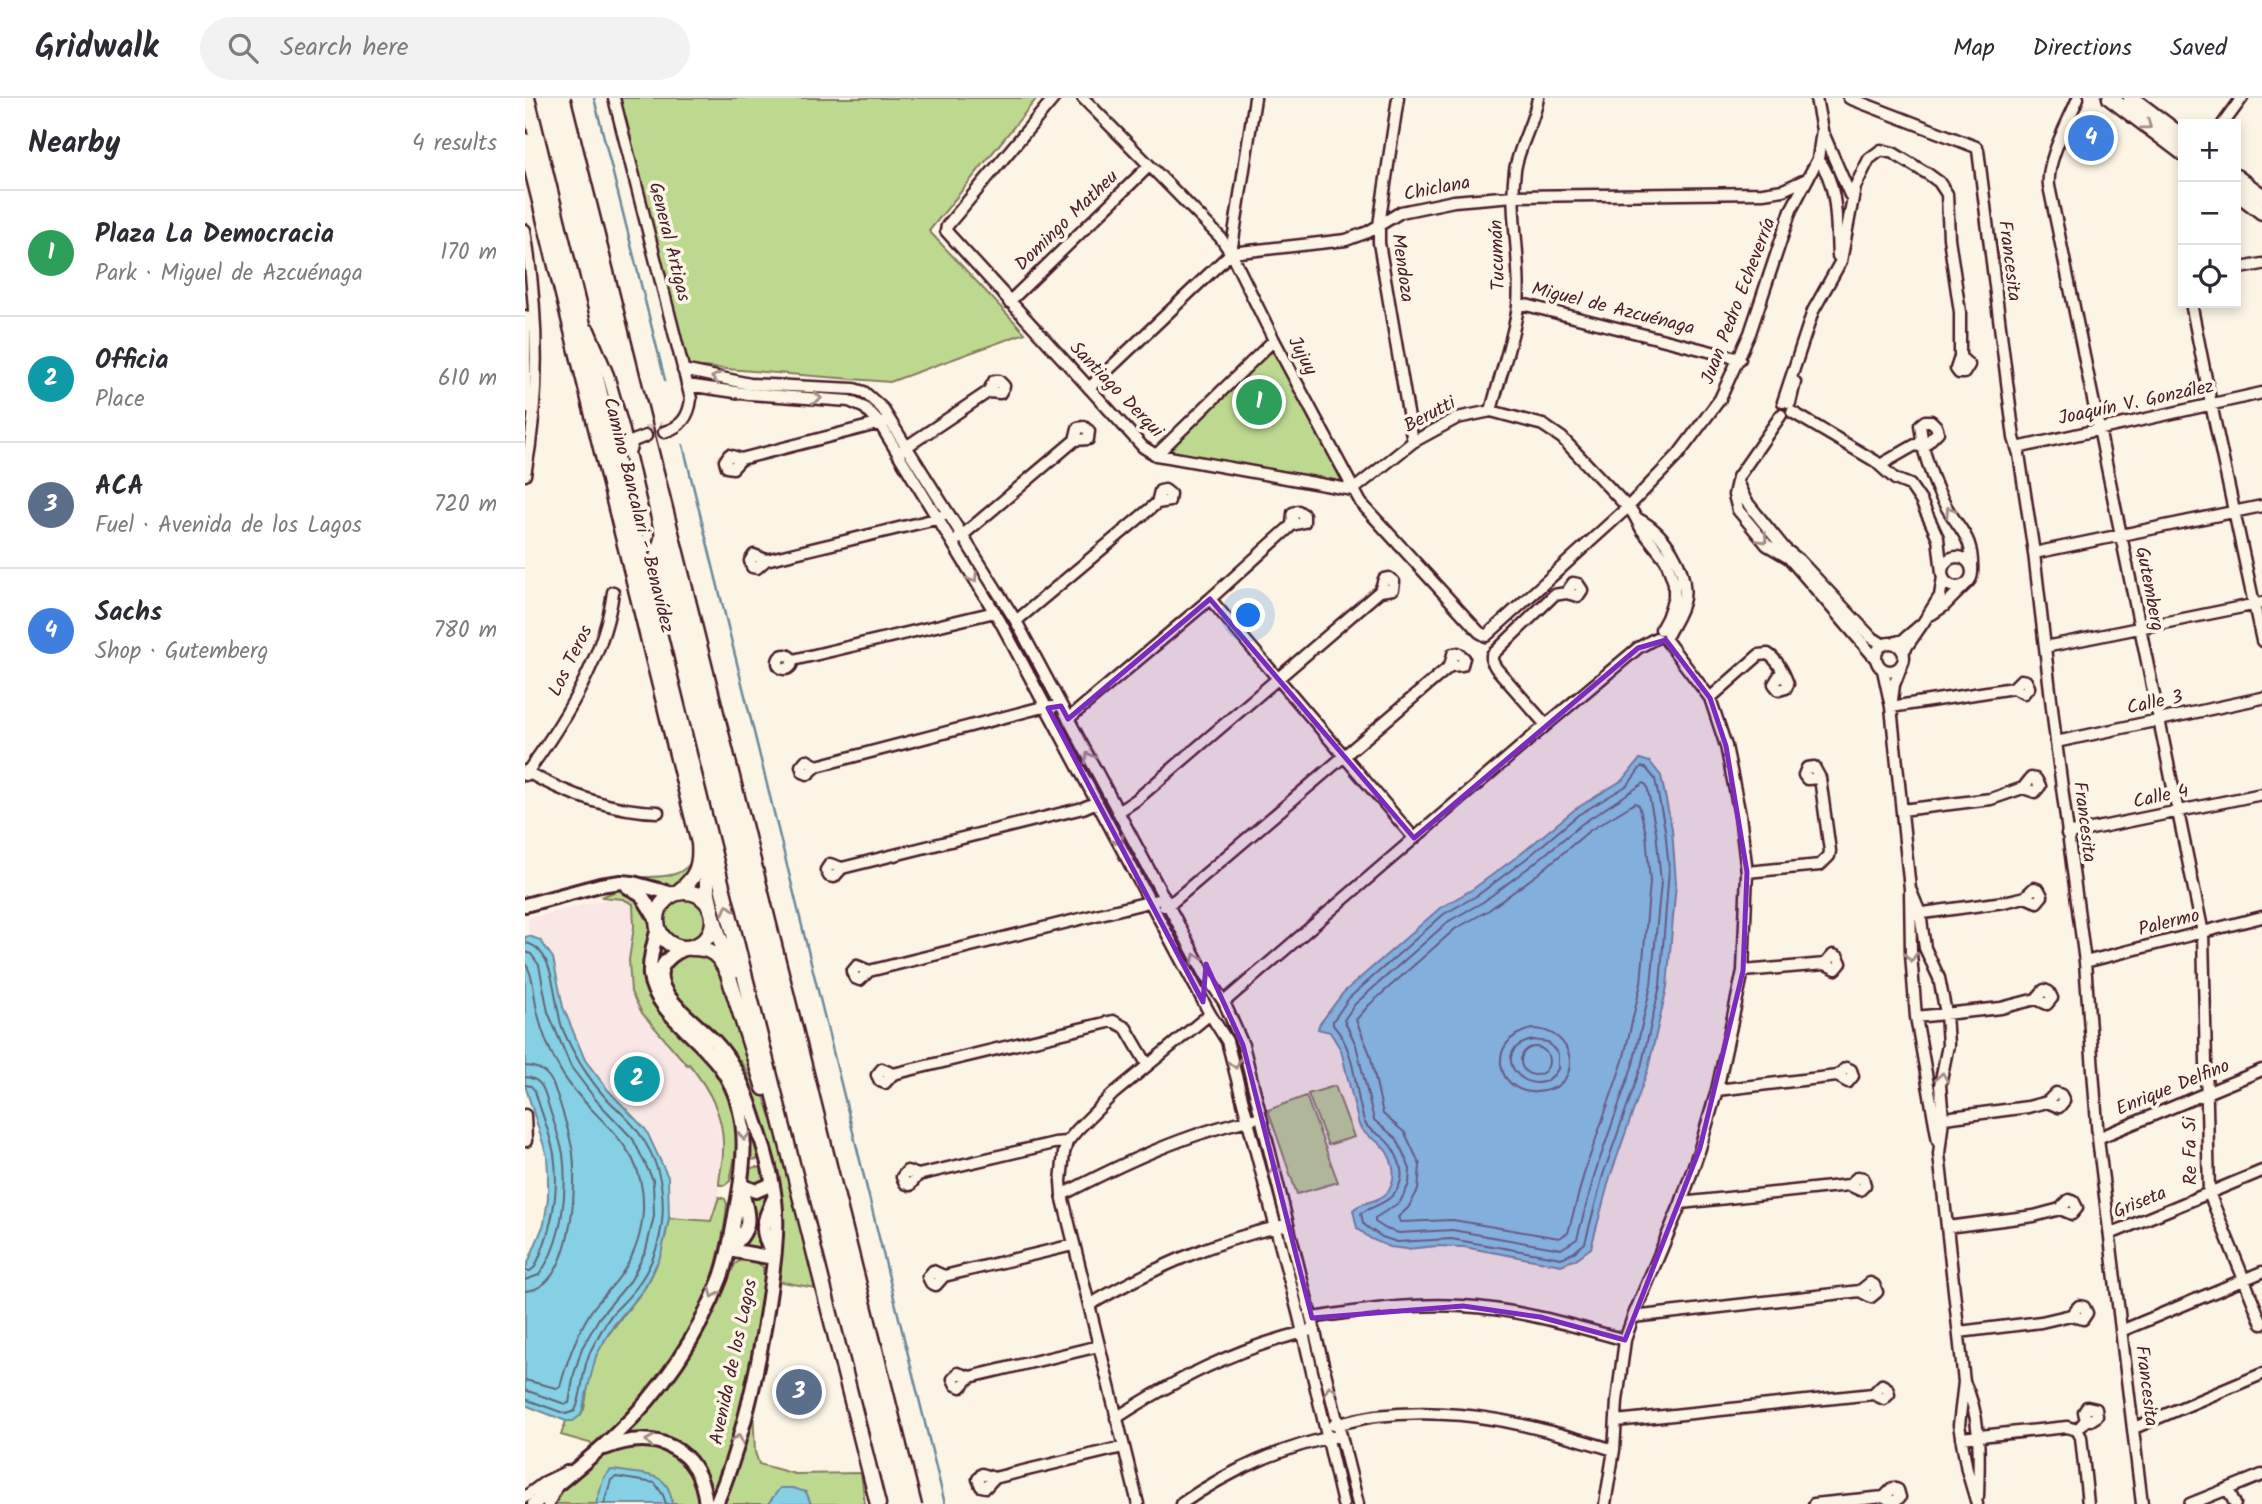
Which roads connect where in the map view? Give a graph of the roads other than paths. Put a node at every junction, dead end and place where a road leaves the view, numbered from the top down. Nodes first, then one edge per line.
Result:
1 (527, 98) edge
2 (614, 98) edge
3 (1054, 98) edge
4 (1083, 98) edge
5 (1255, 98) edge
6 (1398, 98) edge
7 (1538, 98) edge
8 (1816, 98) edge
9 (1849, 98) edge
10 (2078, 98) edge
11 (2110, 98) edge
12 (2131, 98) edge
13 (2242, 98) edge
14 (2227, 119) edge
15 (1822, 130) junction
16 (2178, 133) edge
17 (525, 141) edge
18 (2178, 149) edge
19 (1818, 159) junction
20 (1149, 166) junction
21 (1807, 179) junction
22 (2241, 181) edge
23 (1513, 195) junction
24 (2241, 196) edge
25 (2262, 196) edge
26 (1852, 197) junction
27 (1834, 205) junction
28 (1851, 209) junction
29 (2262, 212) edge
30 (1379, 225) junction
31 (525, 230) edge
32 (1231, 253) junction
33 (2262, 264) edge
34 (1839, 267) junction
35 (2241, 268) edge
36 (529, 282) edge
37 (1009, 302) junction
38 (1518, 303) junction
39 (577, 304) junction
40 (2192, 308) edge
41 (525, 316) edge
42 (1274, 340) junction
43 (1960, 357) dead end
44 (1740, 359) junction
45 (683, 370) junction
46 (1089, 388) junction
47 (749, 389) junction
48 (689, 390) junction
49 (988, 392) dead end
50 (2262, 393) edge
51 (2211, 404) junction
52 (1788, 406) junction
53 (525, 409) edge
54 (1491, 411) junction
55 (890, 421) junction
56 (880, 424) junction
57 (623, 427) junction
58 (2099, 428) junction
59 (664, 429) tunnel mouth
60 (1075, 440) dead end
61 (1413, 442) junction
62 (2017, 448) junction
63 (901, 450) junction
64 (628, 453) junction
65 (1156, 455) junction
66 (741, 459) dead end
67 (1880, 465) junction
68 (525, 475) edge
69 (1353, 491) junction
70 (1157, 503) dead end
71 (2262, 506) edge
72 (1627, 508) junction
73 (946, 512) junction
74 (2235, 512) junction
75 (936, 519) junction
76 (1292, 525) dead end
77 (962, 536) junction
78 (2121, 536) junction
79 (952, 543) junction
80 (2034, 553) junction
81 (1787, 554) junction
82 (766, 560) dead end
83 (641, 561) junction
84 (1972, 573) junction
85 (1943, 575) junction
86 (1966, 585) junction
87 (1380, 591) dead end
88 (613, 592) dead end
89 (1566, 593) dead end
90 (1210, 599) junction
91 (1003, 600) junction
92 (2258, 604) edge
93 (996, 613) junction
94 (1014, 618) junction
95 (1926, 620) junction
96 (2139, 628) junction
97 (1663, 635) junction
98 (1486, 636) joint
99 (2262, 641) edge
100 (1889, 644) junction
101 (2045, 647) junction
102 (1903, 652) junction
103 (1876, 659) junction
104 (793, 660) dead end
105 (1902, 665) junction
106 (1450, 666) dead end
107 (1883, 670) junction
108 (1781, 673) dead end
109 (1277, 678) junction
110 (2013, 688) dead end
111 (1710, 698) junction
112 (2262, 698) edge
113 (1061, 706) junction
114 (1891, 707) junction
115 (1048, 708) junction
116 (1068, 719) junction
117 (2160, 720) junction
118 (1546, 724) junction
119 (2056, 741) junction
120 (1344, 756) junction
121 (817, 766) dead end
122 (526, 773) edge
123 (1820, 778) dead end
124 (2023, 788) dead end
125 (1107, 791) junction
126 (2262, 794) edge
127 (1096, 800) junction
128 (1117, 809) junction
129 (1902, 810) junction
130 (2179, 811) junction
131 (658, 812) dead end
132 (1103, 813) junction
133 (704, 815) junction
134 (2067, 834) junction
135 (1414, 838) junction
136 (842, 868) dead end
137 (1747, 872) junction
138 (576, 892) junction
139 (676, 893) junction
140 (2025, 897) dead end
141 (1166, 901) junction
142 (525, 905) edge
143 (1154, 906) junction
144 (713, 914) junction
145 (1915, 914) junction
146 (2262, 917) edge
147 (657, 924) junction
148 (2203, 933) junction
149 (688, 948) junction
150 (2085, 962) junction
151 (1825, 964) dead end
152 (869, 971) dead end
153 (1743, 971) junction
154 (1215, 990) junction
155 (2036, 999) dead end
156 (1203, 1002) junction
157 (1224, 1002) junction
158 (1229, 1013) junction
159 (1946, 1013) junction
160 (1916, 1017) junction
161 (1212, 1018) junction
162 (1147, 1064) junction
163 (2262, 1070) edge
164 (893, 1074) dead end
165 (1837, 1076) dead end
166 (1717, 1090) junction
167 (2208, 1093) junction
168 (2047, 1102) dead end
169 (778, 1112) junction
170 (525, 1115) edge
171 (1262, 1117) junction
172 (1938, 1119) junction
173 (1248, 1120) junction
174 (2098, 1138) junction
175 (526, 1142) edge
176 (1067, 1142) junction
177 (768, 1166) junction
178 (742, 1169) junction
179 (2262, 1171) edge
180 (918, 1175) dead end
181 (741, 1185) junction
182 (1849, 1185) dead end
183 (799, 1189) junction
184 (773, 1190) junction
185 (2209, 1193) junction
186 (1062, 1195) junction
187 (1681, 1203) junction
188 (2060, 1209) dead end
189 (1288, 1225) junction
190 (1276, 1227) junction
191 (1947, 1227) junction
192 (2110, 1234) junction
193 (1073, 1245) junction
194 (729, 1250) junction
195 (774, 1258) junction
196 (2262, 1272) edge
197 (944, 1276) dead end
198 (2244, 1279) junction
199 (1860, 1291) dead end
200 (1089, 1305) junction
201 (1312, 1315) junction
202 (2071, 1315) dead end
203 (1299, 1316) junction
204 (1633, 1318) junction
205 (2262, 1324) edge
206 (1315, 1329) junction
207 (2121, 1331) junction
208 (1303, 1332) junction
209 (1959, 1332) junction
210 (1625, 1340) junction
211 (1099, 1346) junction
212 (2262, 1374) edge
213 (970, 1377) dead end
214 (1964, 1382) junction
215 (1873, 1394) dead end
216 (1116, 1418) junction
217 (2085, 1420) dead end
218 (1616, 1421) junction
219 (857, 1425) junction
220 (2134, 1428) junction
221 (1339, 1430) junction
222 (2077, 1430) junction
223 (1326, 1432) junction
224 (1979, 1435) junction
225 (1961, 1438) junction
226 (1123, 1447) junction
227 (1614, 1450) junction
228 (597, 1452) junction
229 (578, 1466) junction
230 (2262, 1475) edge
231 (994, 1478) dead end
232 (558, 1484) junction
233 (2228, 1489) junction
234 (525, 1497) edge
235 (1884, 1497) dead end
236 (534, 1504) edge
237 (548, 1504) edge
238 (706, 1504) edge
239 (716, 1504) edge
240 (871, 1504) edge
241 (877, 1504) edge
242 (1138, 1504) edge
243 (1181, 1504) edge
244 (1343, 1504) edge
245 (1358, 1504) edge
246 (1606, 1504) edge
247 (1814, 1504) edge
248 (1978, 1504) edge
249 (2088, 1504) edge
250 (2142, 1504) edge
251 (2190, 1504) edge
252 (2235, 1504) edge

1 - 39 main road, Camino Bancalari - Benavídez
2 - 45 street, General Artigas
3 - 37 street, Santiago Derqui
4 - 20 street, Jujuy
5 - 32 street
6 - 30 street, Mendoza
7 - 23 street, Tucumán
8 - 15 street, Juan Pedro Echeverría
9 - 62 street, Francesita
10 - 58 street, Gutemberg
11 -> 18 main road
12 - 16 main road
13 - 14 street
15 - 19 street, Juan Pedro Echeverría
15 - 26 street
17 - 139 main road, Camino Bancalari - Benavídez
19 - 21 street, Juan Pedro Echeverría
19 - 27 street
20 - 32 street, Jujuy
20 - 37 street, Domingo Matheu
21 - 23 street, Chiclana
21 - 44 street, Juan Pedro Echeverría
22 - 25 main road
23 - 30 street, Chiclana
23 - 38 street, Tucumán
24 - 29 main road
26 - 27 street
26 - 28 street
26 - 43 street
27 - 28 street
27 - 34 street
28 - 34 street
30 - 32 street, Chiclana
30 - 61 street, Mendoza
31 - 36 street
32 - 42 street, Jujuy
32 - 46 street
33 - 35 street
34 - 52 street
36 - 68 street
37 - 46 street, Santiago Derqui
38 - 44 street, Miguel de Azcuénaga
38 - 54 street, Tucumán
39 - 57 street
39 - 83 main road, Camino Bancalari - Benavídez
40 - 51 street
41 - 53 street
42 - 65 street
42 - 69 street, Jujuy
44 - 72 street, Juan Pedro Echeverría
47 -> 45 street
45 - 48 street, General Artigas
46 - 65 street, Santiago Derqui
47 - 48 street
47 - 55 street
47 -> 56 street
48 - 59 street
49 - 63 street
50 - 51 street, Joaquín V. González
51 - 58 street, Joaquín V. González
51 - 74 street
52 - 67 street
52 - 81 street
54 - 61 street, Berutti
54 - 72 street, Berutti
55 - 56 street
55 - 63 street
56 - 63 street
56 - 66 street
57 - 64 street
57 - 64 street
58 - 62 street, Joaquín V. González
58 - 78 street, Gutemberg
60 - 77 street
61 - 69 street, Berutti
62 - 80 street, Francesita
63 - 73 street
63 - 75 street
64 - 83 street
65 - 69 street, Santiago Derqui
84 -> 67 street
67 - 85 street
69 - 98 street, Jujuy
70 - 94 street
71 - 74 street
72 - 97 street, Berutti
72 - 98 street, Juan Pedro Echeverría
73 - 75 street
73 - 77 street
74 - 78 street
74 - 92 street
75 - 79 street
75 - 82 street
76 - 90 street
77 - 79 street
77 - 91 street
78 - 80 street
78 - 96 street, Gutemberg
79 -> 93 street
80 - 101 street, Francesita
81 - 100 street
81 - 103 street
83 - 133 main road, Camino Bancalari - Benavídez
84 - 85 street
84 - 86 street
85 - 86 street
85 - 95 street
86 - 95 street
87 - 109 street
88 - 122 street, Los Teros
89 - 118 street
90 - 109 street
90 - 116 street
91 - 93 street
91 - 94 street
92 - 96 street
92 - 99 street
93 - 94 street
93 - 104 street
93 - 115 street
94 - 113 street
95 - 100 street
95 - 102 street
96 - 101 street
96 - 117 street, Gutemberg
97 - 111 street
97 - 118 street
100 - 102 street
100 - 103 street
101 - 119 street, Francesita
102 - 105 street
103 - 107 street
105 - 107 street
105 - 114 street
106 - 120 street
107 - 114 street
108 - 111 street
109 - 120 street
109 - 128 street
110 - 114 street
111 - 137 street
112 - 117 street, Calle 3
113 - 115 street
113 - 116 street
114 - 129 street
115 - 121 street
115 - 127 street
125 -> 116 street
117 - 119 street, Calle 3
117 - 130 street, Gutemberg
118 - 135 street
119 - 134 street, Francesita
120 - 135 street
120 - 141 street
122 - 131 street
123 - 137 street
124 - 129 street
125 - 127 street
125 - 128 street
126 - 130 street, Calle 4
127 - 132 street
127 - 136 street
128 - 132 street
128 - 141 street
129 - 145 street
130 - 134 street, Calle 4
130 - 148 street, Gutemberg
132 -> 143 street
133 - 144 main road, Camino Bancalari - Benavídez
169 -> 133 main road, Camino Bancalari - Benavídez
134 - 150 street, Francesita
135 - 157 street
137 - 153 street
138 - 139 street
138 - 142 street
138 - 147 street
139 - 144 main road
139 - 147 main road
140 - 145 street
141 - 143 street
154 -> 141 street
143 - 152 street
143 - 156 street
144 - 149 main road
144 - 169 main road, Camino Bancalari - Benavídez
145 - 159 street
145 -> 160 street
146 - 148 street, Palermo
147 - 149 main road
147 -> 178 street
148 - 150 street, Palermo
148 - 167 street, Gutemberg
149 - 177 street
149 - 183 main road, Camino Bancalari - Benavídez
150 - 174 street, Francesita
151 - 153 street
153 - 166 street
154 - 156 street
154 - 157 street
155 - 159 street
156 - 161 street
157 - 158 street
158 - 161 street
158 - 171 street
159 - 160 street
172 -> 159 street
160 - 172 street
161 - 162 street
161 -> 173 street
162 - 164 street
162 - 176 street
163 - 167 street, Enrique Delfino
165 - 166 street
166 - 187 street
167 - 174 street, Enrique Delfino
167 - 185 street, Re Fa Si
168 - 172 street
169 - 183 main road, Camino Bancalari - Benavídez
170 - 175 street
171 - 173 street
189 -> 171 street
172 - 191 street
173 - 186 street
173 - 190 street
174 - 192 street, Francesita
176 - 180 street
176 - 186 street
177 - 178 street
177 - 184 street
178 - 181 street
179 - 185 street, Griseta
181 - 184 street
181 - 194 street, Avenida de los Lagos
182 - 187 street
183 - 219 main road, Camino Bancalari - Benavídez
184 - 195 street, Avenida de los Lagos
185 - 192 street, Griseta
185 - 198 street, Re Fa Si
186 - 193 street
187 - 204 street
188 - 191 street
189 - 190 street
189 - 201 street
190 - 200 street
190 - 203 street
191 - 209 street
192 - 207 street, Francesita
193 - 197 street
193 - 200 street
194 - 195 street
194 -> 228 street, Avenida de los Lagos
239 -> 195 street, Avenida de los Lagos
196 - 198 street
198 - 205 street, Re Fa Si
198 - 207 street
199 - 204 street
200 - 211 street
201 - 203 street
201 - 206 street
201 - 210 street
202 - 209 street
203 - 208 street
204 - 210 street
206 - 208 street
221 -> 206 street
207 - 220 street, Francesita
208 - 216 street
208 - 223 street
209 - 214 street
210 - 218 street
211 - 213 street
211 - 216 street
212 - 220 street
214 - 224 street
214 - 225 street
215 - 218 street
216 - 226 street
217 - 222 street
218 - 227 street
219 - 240 main road, Camino Bancalari - Benavídez
219 - 241 main road, Camino Bancalari - Benavídez
220 - 250 street, Francesita
221 - 223 street
221 - 227 street
221 - 245 street
222 - 224 street
222 - 249 street
223 - 243 street
223 - 244 street
224 - 225 street
224 - 248 street
225 - 248 street
226 - 231 street
226 - 242 street
227 - 246 street
228 - 229 street, Avenida de los Lagos
238 -> 228 street
229 - 232 street, Avenida de los Lagos
229 - 234 street
230 - 233 street
232 - 236 street, Avenida de los Lagos
232 - 237 street
233 - 251 street
233 - 252 street
235 - 247 street

